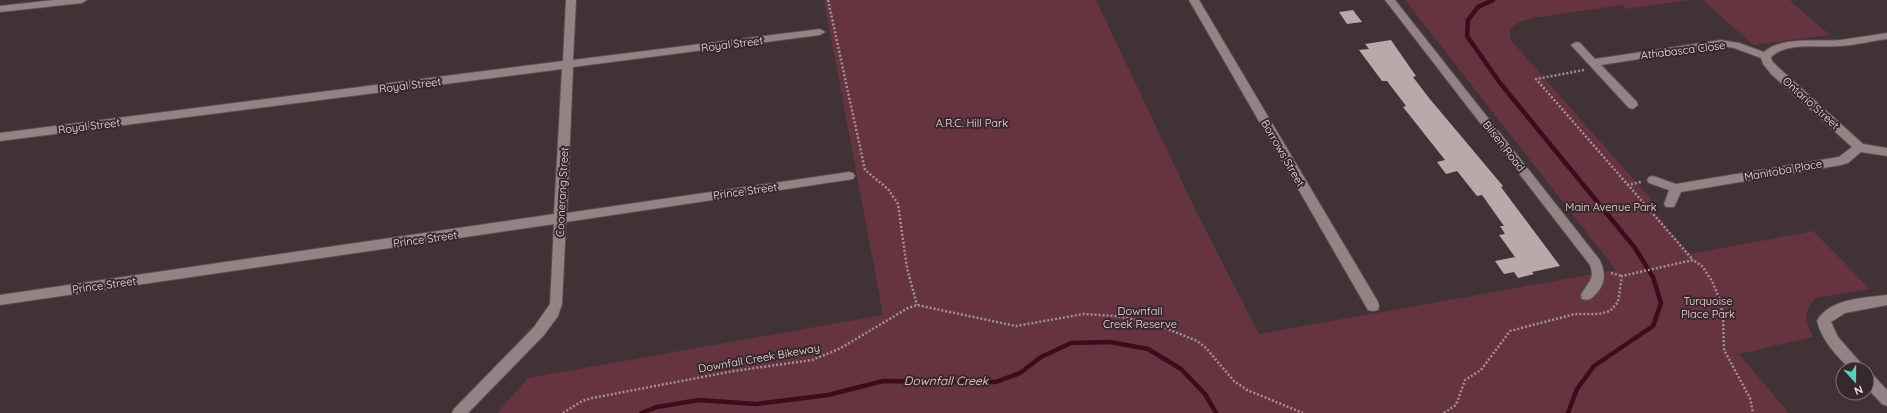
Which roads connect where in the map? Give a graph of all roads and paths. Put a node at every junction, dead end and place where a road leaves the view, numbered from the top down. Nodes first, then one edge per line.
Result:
1 (82, 0) edge
2 (571, 0) edge
3 (828, 0) edge
4 (1194, 0) edge
5 (1390, 0) edge
6 (0, 10) edge
7 (820, 32) dead end
8 (1887, 36) edge
9 (1576, 45) dead end
10 (1766, 56) junction
11 (1593, 63) junction
12 (568, 64) junction
13 (1633, 105) dead end
14 (0, 137) edge
15 (1860, 148) junction
16 (1887, 152) edge
17 (849, 176) dead end
18 (1653, 180) dead end
19 (1676, 188) junction
20 (1670, 204) dead end
21 (561, 219) junction
22 (1692, 260) junction
23 (1588, 295) dead end
24 (0, 300) edge
25 (1887, 300) edge
26 (917, 305) junction
27 (1372, 306) dead end
28 (1852, 361) edge
29 (1875, 387) edge
30 (1887, 400) edge
31 (460, 413) edge
32 (563, 413) edge
33 (1303, 413) edge
34 (1444, 413) edge
35 (1753, 413) edge

1 - 6 street
2 - 12 street, Coonerang Street
3 - 26 path
4 - 27 street, Borrows Street
5 - 23 street, Bilsen Road
7 - 12 street, Royal Street
8 - 10 street
9 - 11 street
10 - 11 street, Athabasca Close
10 - 15 street, Ontario Street
11 - 13 street
11 - 22 path
12 - 14 street, Royal Street
12 - 21 street, Coonerang Street
15 - 16 street
15 - 19 street, Manitoba Place
17 - 21 street, Prince Street
18 - 19 street, Manitoba Place
19 - 20 street
21 - 24 street, Prince Street
21 - 31 street, Coonerang Street
22 - 34 path
22 - 35 path
25 - 28 street
26 - 32 path, Downfall Creek Bikeway
26 - 33 path
29 - 30 street

